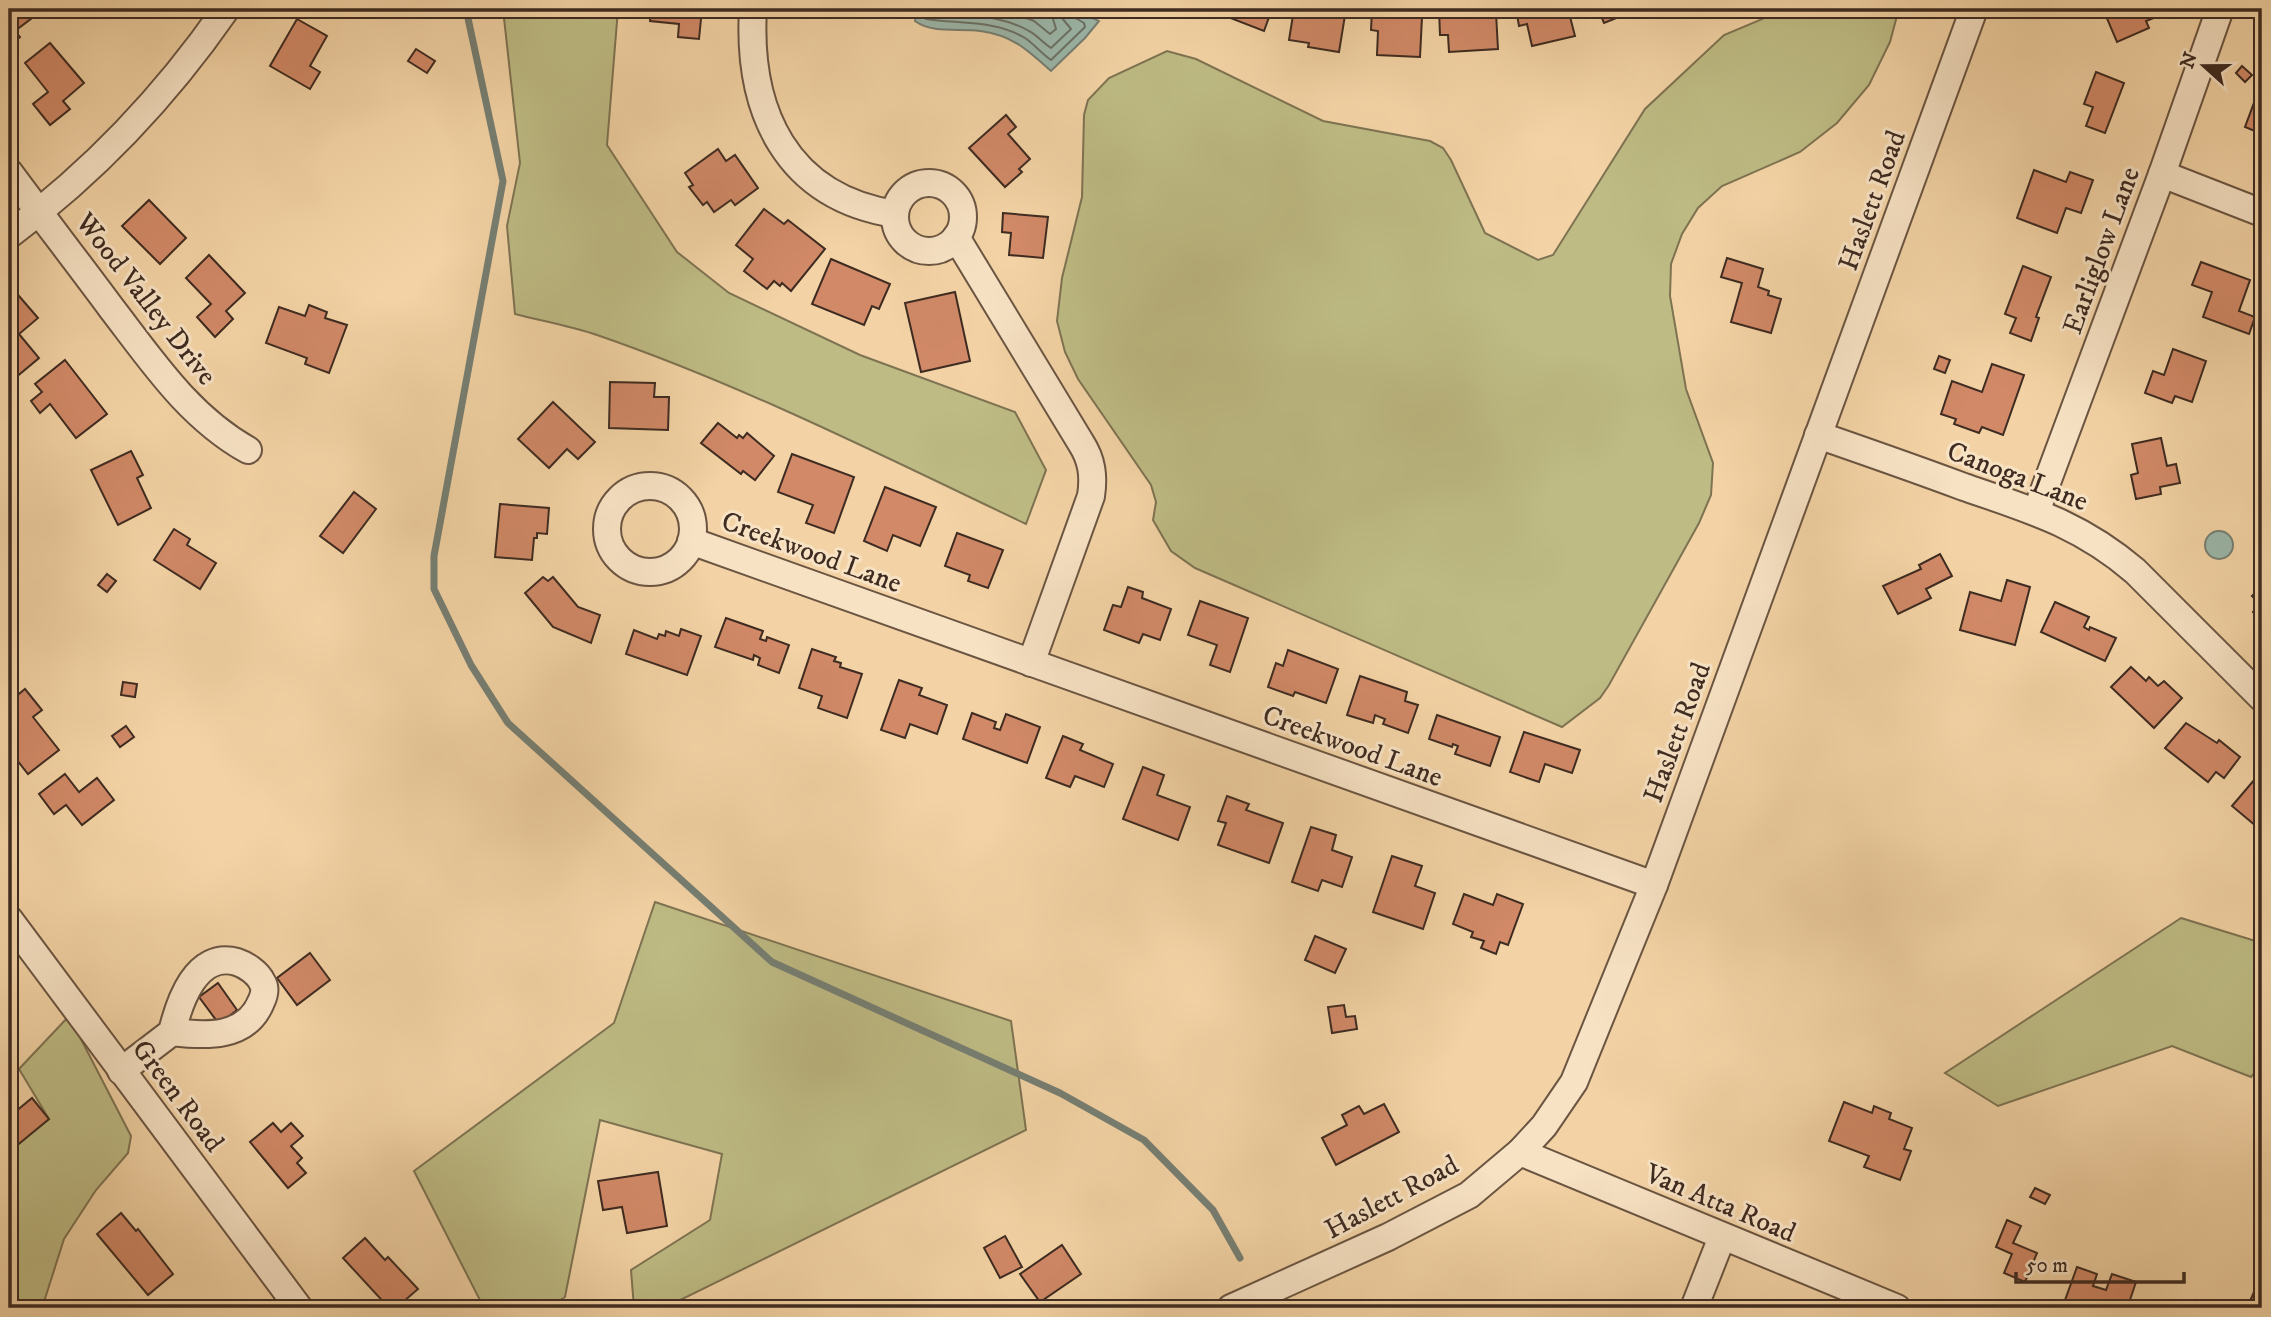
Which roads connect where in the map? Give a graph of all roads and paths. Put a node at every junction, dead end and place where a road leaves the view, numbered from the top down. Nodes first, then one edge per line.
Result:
1 (226, 9) edge
2 (753, 9) edge
3 (1975, 9) edge
4 (2220, 9) edge
5 (9, 172) edge
6 (2162, 174) junction
7 (39, 212) junction
8 (2262, 213) edge
9 (895, 214) junction
10 (9, 234) edge
11 (956, 237) junction
12 (1818, 435) junction
13 (248, 450) dead end
14 (2036, 512) junction
15 (691, 541) dead end
16 (1031, 663) junction
17 (2262, 698) edge
18 (1654, 885) junction
19 (9, 919) edge
20 (172, 1032) dead end
21 (121, 1070) junction
22 (1520, 1152) junction
23 (1722, 1237) junction
24 (299, 1308) edge
25 (1231, 1308) edge
26 (1694, 1308) edge
27 (1897, 1308) edge

1 - 7 street
2 - 9 street
3 - 12 street, Haslett Road
4 - 6 street, Earliglow Lane
5 - 7 street, Wood Valley Drive
6 - 8 street
6 - 14 street, Earliglow Lane
7 - 10 street
7 - 13 street, Wood Valley Drive
9 - 11 street
9 - 11 street
11 - 16 street
12 - 14 street, Canoga Lane
12 - 18 street, Haslett Road
14 - 17 street, Canoga Lane
15 - 16 street, Creekwood Lane
16 - 18 street, Creekwood Lane
18 - 22 street, Haslett Road
19 - 21 street, Green Road
20 - 21 street
21 - 24 street, Green Road
22 - 23 street, Van Atta Road
22 - 25 street, Haslett Road
23 - 26 street
23 - 27 street, Van Atta Road

